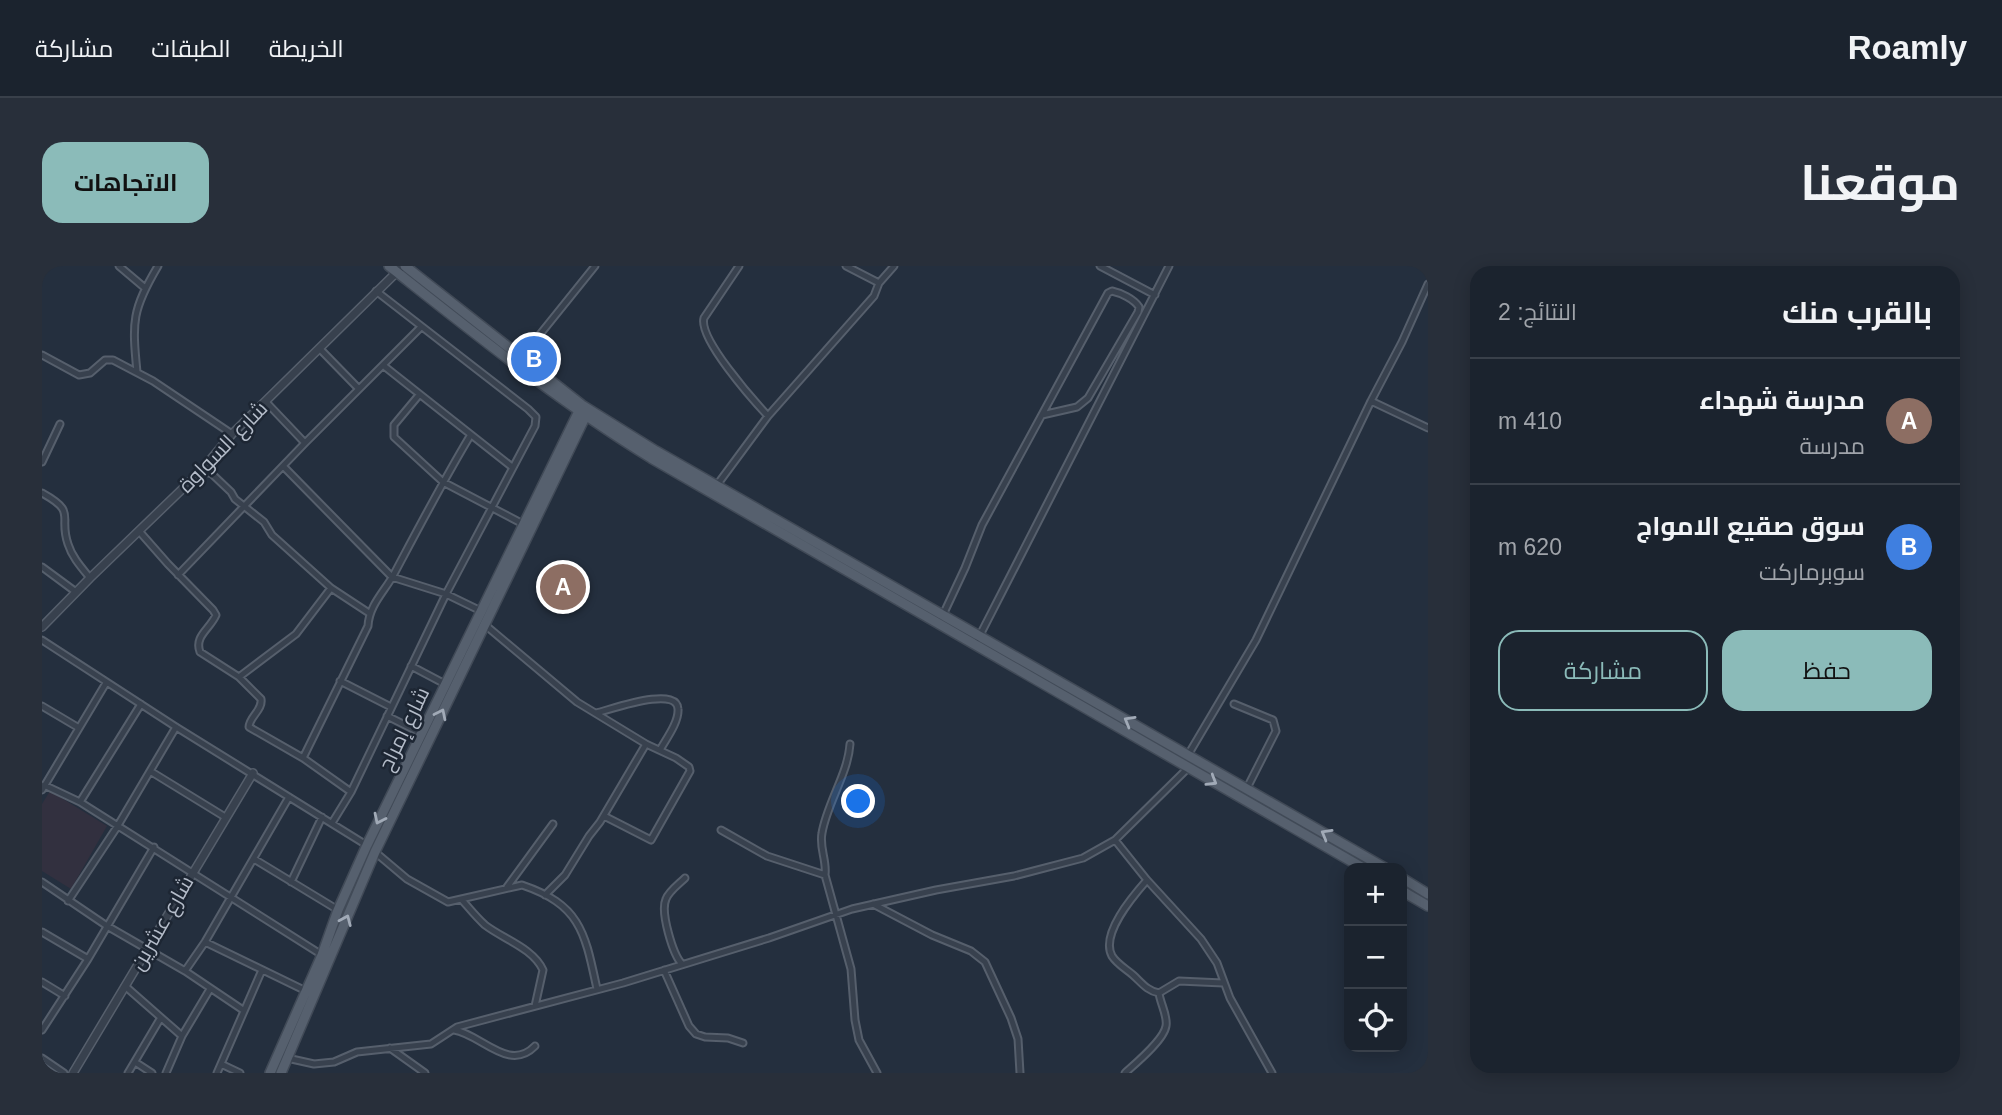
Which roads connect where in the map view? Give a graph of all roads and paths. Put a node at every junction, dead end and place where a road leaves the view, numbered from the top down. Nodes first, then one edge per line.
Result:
1 (119, 266) edge
2 (158, 266) edge
3 (595, 266) edge
4 (739, 266) edge
5 (846, 266) edge
6 (894, 266) edge
7 (1100, 266) edge
8 (1169, 266) edge
9 (398, 267) edge
10 (879, 283) junction
11 (1428, 284) edge
12 (145, 288) junction
13 (376, 291) junction
14 (1156, 295) junction
15 (421, 327) junction
16 (320, 349) junction
17 (42, 355) edge
18 (521, 358) junction
19 (384, 366) junction
20 (138, 372) junction
21 (359, 389) junction
22 (419, 395) junction
23 (1371, 401) junction
24 (266, 402) junction
25 (584, 411) junction
26 (1042, 415) junction
27 (768, 416) junction
28 (60, 424) dead end
29 (1428, 428) edge
30 (232, 434) junction
31 (470, 436) junction
32 (305, 443) junction
33 (43, 460) edge
34 (284, 467) junction
35 (512, 467) junction
36 (201, 471) junction
37 (443, 482) junction
38 (714, 490) junction
39 (42, 493) edge
40 (244, 506) junction
41 (491, 507) junction
42 (523, 524) junction
43 (139, 531) junction
44 (42, 567) edge
45 (178, 575) junction
46 (90, 578) junction
47 (392, 578) junction
48 (331, 588) junction
49 (76, 592) junction
50 (446, 594) junction
51 (481, 611) junction
52 (369, 613) junction
53 (940, 619) junction
54 (484, 624) junction
55 (42, 627) edge
56 (42, 640) edge
57 (977, 640) junction
58 (411, 666) junction
59 (239, 677) junction
60 (340, 681) junction
61 (106, 683) junction
62 (445, 684) junction
63 (141, 704) junction
64 (1234, 704) dead end
65 (42, 706) edge
66 (391, 707) junction
67 (596, 713) junction
68 (387, 716) junction
69 (176, 727) junction
70 (79, 728) junction
71 (421, 733) junction
72 (646, 744) junction
73 (850, 744) dead end
74 (660, 750) junction
75 (1188, 755) junction
76 (303, 758) junction
77 (1189, 767) junction
78 (150, 771) junction
79 (253, 773) junction
80 (1242, 786) junction
81 (43, 788) edge
82 (351, 792) junction
83 (1232, 793) junction
84 (289, 797) junction
85 (80, 802) junction
86 (604, 816) junction
87 (225, 817) junction
88 (322, 817) junction
89 (332, 823) junction
90 (553, 824) dead end
91 (117, 827) junction
92 (721, 830) dead end
93 (1115, 840) junction
94 (367, 845) junction
95 (154, 847) junction
96 (375, 852) junction
97 (254, 859) junction
98 (1354, 863) edge
99 (1376, 863) edge
100 (192, 872) junction
101 (825, 876) junction
102 (685, 878) dead end
103 (1147, 880) junction
104 (1407, 881) edge
105 (42, 882) edge
106 (291, 882) junction
107 (507, 887) junction
108 (1407, 894) edge
109 (1428, 894) edge
110 (545, 895) junction
111 (231, 898) junction
112 (462, 900) junction
113 (68, 901) junction
114 (872, 904) junction
115 (1428, 906) edge
116 (338, 910) junction
117 (837, 914) junction
118 (107, 926) junction
119 (42, 932) edge
120 (205, 942) junction
121 (147, 951) junction
122 (322, 955) junction
123 (88, 959) junction
124 (682, 964) junction
125 (262, 970) junction
126 (664, 970) junction
127 (185, 971) junction
128 (42, 982) edge
129 (1223, 983) junction
130 (125, 986) junction
131 (210, 989) junction
132 (597, 989) junction
133 (306, 991) junction
134 (1159, 993) junction
135 (65, 996) junction
136 (535, 1006) junction
137 (243, 1010) junction
138 (160, 1019) junction
139 (42, 1030) edge
140 (451, 1030) junction
141 (182, 1036) junction
142 (743, 1043) dead end
143 (535, 1046) dead end
144 (390, 1048) junction
145 (42, 1058) edge
146 (287, 1058) junction
147 (135, 1062) junction
148 (221, 1065) junction
149 (64, 1073) edge
150 (73, 1073) edge
151 (128, 1073) edge
152 (152, 1073) edge
153 (166, 1073) edge
154 (217, 1073) edge
155 (240, 1073) edge
156 (270, 1073) edge
157 (281, 1073) edge
158 (425, 1073) edge
159 (877, 1073) edge
160 (1020, 1073) edge
161 (1125, 1073) edge
162 (1272, 1073) edge

1 - 12 street
2 - 12 street
3 - 18 street
4 - 27 street
5 - 10 street
6 - 10 street
7 - 14 street
8 - 14 street
9 - 13 street, شارع السواوة
9 - 18 main road
9 - 25 main road
10 - 27 street
11 - 23 street
12 - 20 street
13 - 15 street
13 - 16 street, شارع السواوة
14 - 57 street
15 - 19 street
15 - 35 street
16 - 21 street
16 - 24 street, شارع السواوة
17 - 20 street
18 - 25 main road
19 - 21 street
19 - 22 street
20 - 30 street
21 - 32 street
22 - 31 street
22 - 37 street
23 - 29 street
23 - 75 street
24 - 30 street, شارع السواوة
24 - 32 street
25 - 38 main road
25 - 42 main road, شارع إمراح
25 - 54 main road, شارع إمراح
26 - 26 street
26 - 53 street
27 - 38 street
28 - 33 street
30 - 36 street, شارع السواوة
31 - 35 street
31 - 37 street
32 - 34 street
34 - 40 street
34 - 47 street
35 - 41 street
36 - 40 street
36 - 43 street, شارع السواوة
37 - 41 street
37 - 47 street
38 - 53 main road
39 - 46 street
40 - 45 street
40 - 48 street
41 - 42 street
41 - 50 street
42 - 51 main road, شارع إمراح
43 - 45 street
43 - 46 street, شارع السواوة
44 - 49 street
45 - 59 street
46 - 49 street, شارع السواوة
47 - 50 street
47 - 52 street
48 - 52 street
48 - 59 street
49 - 55 street, شارع السواوة
50 - 51 street
50 - 58 street
51 - 62 main road, شارع إمراح
52 - 60 street
53 - 57 main road
54 - 67 street
96 -> 54 main road, شارع إمراح
56 - 61 street
75 -> 57 main road
57 - 77 main road
58 - 62 street
58 - 66 street
59 - 76 street
60 - 66 street
60 - 76 street
61 - 63 street
61 - 70 street
62 - 71 main road, شارع إمراح
63 - 69 street
63 - 85 street
64 - 80 street
65 - 70 street
66 - 68 street
67 - 72 street
67 - 74 street
68 - 71 street
68 - 82 street
69 - 78 street
69 - 79 street
70 - 81 street
71 -> 94 main road, شارع إمراح
72 - 74 street
72 - 86 street
73 - 101 street
74 - 86 street
75 - 80 main road
76 - 82 street
77 -> 83 main road
77 - 93 street
78 - 87 street
78 - 91 street
79 - 84 street
79 - 87 street, شارع عشرين
80 - 83 main road
99 -> 80 main road
81 - 85 street
82 - 89 street
83 - 98 main road
84 - 88 street
84 - 97 street
85 - 91 street
86 - 110 street
87 - 100 street, شارع عشرين
88 - 89 street
88 - 106 street
89 - 94 street
90 - 107 street
91 - 95 street
91 - 113 street
92 - 101 street
93 - 103 street
93 - 114 street
94 - 96 street
94 - 116 main road, شارع إمراح
95 - 100 street
95 - 118 street
96 - 112 street
146 -> 96 main road, شارع إمراح
97 - 106 street
97 - 111 street
100 - 111 street
100 - 121 street, شارع عشرين
101 - 117 street
102 - 124 street
103 - 129 street
103 - 134 street
104 - 109 main road
105 - 113 street
106 - 116 street
107 - 110 street
107 - 112 street
108 - 115 main road
110 - 132 street
111 - 120 street
111 - 122 street
112 - 136 street
113 - 118 street
114 - 117 street
114 - 160 street
116 - 122 main road, شارع إمراح
117 - 124 street
117 - 159 street
118 - 121 street
118 - 123 street
119 - 123 street
120 - 125 street
120 - 127 street
121 - 127 street
121 - 130 street, شارع عشرين
122 - 133 main road, شارع إمراح
123 - 135 street
124 - 126 street
125 - 133 street
125 - 137 street
126 - 132 street
126 - 142 street
127 - 131 street
128 - 135 street
129 - 134 street
129 - 162 street
130 - 138 street
130 - 150 street, شارع عشرين
131 - 137 street
131 - 141 street
132 - 136 street
133 - 156 main road, شارع إمراح
134 - 161 street
135 - 139 street
136 - 140 street
137 - 148 street
138 - 141 street
138 - 147 street
140 - 143 street
140 - 144 street
141 - 153 street
144 - 146 street
144 - 158 street
145 - 149 street
146 - 157 main road, شارع إمراح
147 - 151 street
147 - 152 street
148 - 154 street
148 - 155 street

